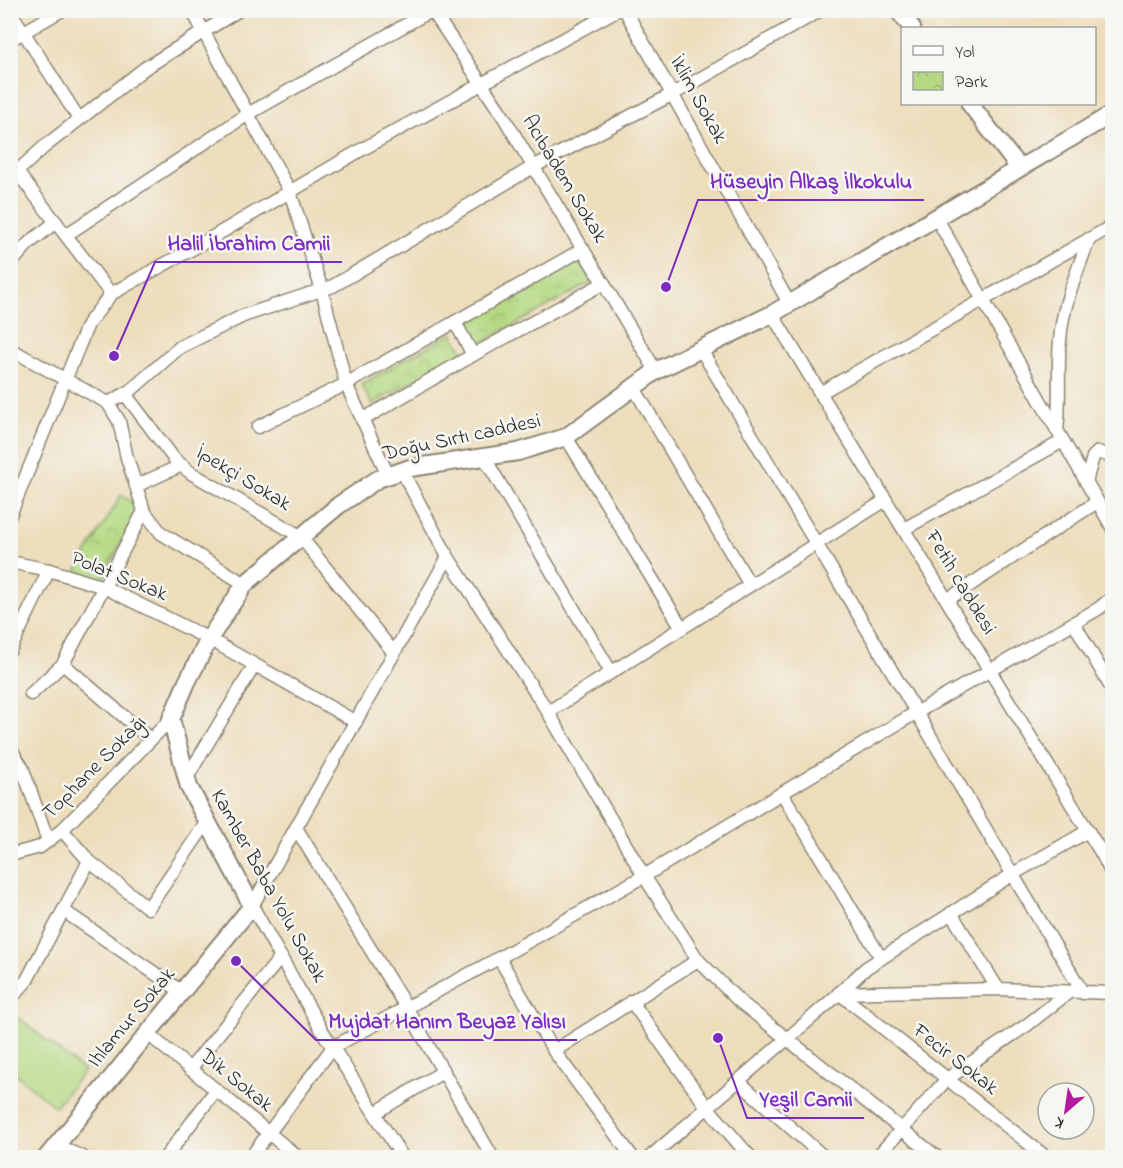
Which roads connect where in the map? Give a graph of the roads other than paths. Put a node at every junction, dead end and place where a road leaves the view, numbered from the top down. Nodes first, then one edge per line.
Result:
1 (10, 10) edge
2 (62, 10) edge
3 (192, 10) edge
4 (239, 10) edge
5 (432, 10) edge
6 (617, 10) edge
7 (626, 10) edge
8 (821, 10) edge
9 (898, 10) edge
10 (911, 27) edge
11 (204, 32) junction
12 (25, 33) junction
13 (10, 40) edge
14 (481, 86) junction
15 (673, 94) junction
16 (971, 105) edge
17 (248, 114) junction
18 (1113, 114) edge
19 (79, 119) junction
20 (533, 167) junction
21 (1019, 168) junction
22 (13, 172) edge
23 (290, 192) junction
24 (936, 217) junction
25 (56, 222) junction
26 (1113, 226) edge
27 (66, 235) junction
28 (1089, 239) junction
29 (583, 249) junction
30 (10, 264) edge
31 (604, 283) junction
32 (321, 290) junction
33 (111, 294) junction
34 (983, 300) junction
35 (789, 303) junction
36 (772, 314) junction
37 (455, 322) junction
38 (700, 348) junction
39 (10, 349) edge
40 (473, 355) junction
41 (657, 371) junction
42 (66, 378) junction
43 (346, 384) junction
44 (633, 386) junction
45 (820, 393) junction
46 (125, 394) junction
47 (108, 403) junction
48 (362, 420) junction
49 (258, 427) dead end
50 (1057, 430) junction
51 (566, 437) junction
52 (1063, 441) junction
53 (484, 457) junction
54 (1113, 457) edge
55 (182, 465) junction
56 (395, 473) junction
57 (1086, 482) junction
58 (136, 486) junction
59 (886, 500) junction
60 (1097, 502) junction
61 (144, 511) junction
62 (10, 515) edge
63 (1113, 527) edge
64 (904, 529) junction
65 (300, 536) junction
66 (816, 543) junction
67 (447, 557) junction
68 (10, 562) edge
69 (49, 570) junction
70 (245, 584) junction
71 (750, 585) junction
72 (104, 587) junction
73 (1113, 598) edge
74 (947, 600) junction
75 (1074, 623) junction
76 (682, 628) junction
77 (209, 639) junction
78 (10, 650) edge
79 (394, 652) junction
80 (63, 664) junction
81 (254, 666) junction
82 (990, 671) junction
83 (611, 672) junction
84 (1113, 689) edge
85 (31, 694) dead end
86 (548, 712) junction
87 (917, 712) junction
88 (171, 718) junction
89 (356, 722) junction
90 (150, 739) junction
91 (10, 748) edge
92 (186, 779) junction
93 (782, 793) junction
94 (207, 822) junction
95 (296, 828) junction
96 (62, 830) junction
97 (1088, 831) junction
98 (48, 840) junction
99 (10, 855) edge
100 (89, 861) junction
101 (1012, 874) junction
102 (1113, 874) edge
103 (644, 876) junction
104 (252, 906) junction
105 (64, 911) junction
106 (951, 913) junction
107 (281, 957) junction
108 (499, 958) junction
109 (881, 958) junction
110 (698, 960) junction
111 (998, 990) junction
112 (182, 992) junction
113 (1069, 992) junction
114 (839, 993) junction
115 (1083, 993) junction
116 (1113, 993) edge
117 (10, 1000) edge
118 (632, 1001) junction
119 (406, 1007) junction
120 (148, 1034) junction
121 (787, 1039) junction
122 (333, 1047) junction
123 (554, 1051) junction
124 (190, 1069) junction
125 (444, 1071) junction
126 (947, 1078) junction
127 (738, 1081) junction
128 (216, 1090) junction
129 (707, 1107) junction
130 (375, 1113) junction
131 (902, 1130) junction
132 (268, 1132) junction
133 (51, 1151) edge
134 (397, 1154) edge
135 (84, 1158) edge
136 (165, 1158) edge
137 (250, 1158) edge
138 (299, 1158) edge
139 (494, 1158) edge
140 (633, 1158) edge
141 (649, 1158) edge
142 (751, 1158) edge
143 (825, 1158) edge
144 (876, 1158) edge
145 (938, 1158) edge
146 (1047, 1158) edge

1 - 12 street
2 - 12 street
3 - 11 street
4 - 11 street
5 - 14 street, Acıbadem Sokak
5 - 17 street
6 - 14 street
7 - 15 street, İklim Sokak
8 - 15 street
9 - 10 street
11 - 17 street
11 - 19 street
12 - 13 street
12 - 19 street
14 - 20 street, Acıbadem Sokak
14 - 23 street
15 - 20 street
15 - 35 street, İklim Sokak
16 - 21 street
17 - 23 street
17 - 27 street
18 - 21 street, Doğu Sırtı caddesi
19 - 22 street
20 - 29 street, Acıbadem Sokak
20 - 32 street
21 - 24 street, Doğu Sırtı caddesi
22 - 25 street
23 - 32 street
23 - 33 street
24 - 34 street
24 - 35 street, Doğu Sırtı caddesi
25 - 27 street
25 - 30 street
26 - 28 street
27 - 33 street
28 - 34 street
28 - 50 street
29 - 31 street, Acıbadem Sokak
29 - 37 street
31 - 40 street
31 - 41 street, Acıbadem Sokak
32 - 43 street
32 - 46 street
33 - 42 street
34 - 45 street
34 - 50 street
35 - 36 street, Doğu Sırtı caddesi
36 - 38 street, Doğu Sırtı caddesi
36 - 45 street, Fetih caddesi
37 - 40 street
37 - 43 street
38 - 41 street, Doğu Sırtı caddesi
38 - 66 street
39 - 42 street
40 - 48 street
41 - 44 street, Doğu Sırtı caddesi
42 - 47 street
42 - 62 street
43 - 48 street
43 - 49 street
44 - 51 street, Doğu Sırtı caddesi
44 - 71 street
45 - 59 street, Fetih caddesi
46 - 47 street
46 - 55 street, İpekçi Sokak
47 - 58 street
48 - 56 street
50 - 52 street
51 - 53 street, Doğu Sırtı caddesi
51 - 76 street
52 - 57 street
52 - 64 street
53 - 56 street, Doğu Sırtı caddesi
53 - 83 street
54 - 57 street
55 - 58 street
55 - 65 street, İpekçi Sokak
56 - 65 street, Doğu Sırtı caddesi
56 - 67 street
57 - 60 street
58 - 61 street
59 - 64 street, Fetih caddesi
59 - 66 street
60 - 63 street
60 - 74 street
61 - 70 street
61 - 72 street
64 - 74 street, Fetih caddesi
65 - 70 street, Doğu Sırtı caddesi
65 - 79 street
66 - 71 street
66 - 87 street
67 - 79 street
67 - 86 street
68 - 69 street, Polat Sokak
69 - 72 street, Polat Sokak
69 - 78 street
70 - 77 street, Doğu Sırtı caddesi
71 - 76 street
72 - 77 street, Polat Sokak
72 - 80 street
73 - 75 street
74 - 82 street, Fetih caddesi
75 - 82 street
75 - 84 street
76 - 83 street
77 - 81 street, Polat Sokak
77 - 88 street, Doğu Sırtı caddesi
79 - 89 street
80 - 85 street
80 - 90 street
81 - 89 street, Polat Sokak
81 - 92 street
82 - 87 street
82 - 97 street, Fetih caddesi
83 - 86 street
86 - 103 street
87 - 93 street
87 - 101 street
88 - 90 street, Tophane Sokağı
88 - 92 street, Kamber Baba Yolu Sokak
89 - 95 street
90 - 96 street, Tophane Sokağı
91 - 98 street
92 - 94 street, Kamber Baba Yolu Sokak
93 - 103 street
93 - 109 street
94 - 100 street
94 - 104 street, Kamber Baba Yolu Sokak
95 - 104 street
95 - 119 street
96 - 98 street, Tophane Sokağı
96 - 100 street
97 - 101 street
97 - 102 street, Fetih caddesi
98 - 99 street, Tophane Sokağı
100 - 105 street
101 - 106 street
101 - 115 street
103 - 108 street
103 - 110 street
104 - 107 street, Kamber Baba Yolu Sokak
104 - 112 street, Ihlamur Sokak
105 - 112 street
105 - 117 street
106 - 109 street
106 - 111 street
107 - 122 street, Kamber Baba Yolu Sokak
107 - 124 street
108 - 119 street
108 - 123 street
109 - 114 street
110 - 118 street
110 - 121 street
111 - 113 street
111 - 114 street
112 - 120 street, Ihlamur Sokak
113 - 115 street
113 - 126 street
114 - 121 street
114 - 126 street, Fecir Sokak
115 - 116 street
118 - 123 street
118 - 129 street
119 - 122 street
119 - 125 street
120 - 124 street, Dik Sokak
120 - 133 street, Ihlamur Sokak
121 - 127 street
121 - 131 street
122 - 130 street, Kamber Baba Yolu Sokak
122 - 132 street
123 - 140 street
124 - 128 street, Dik Sokak
125 - 130 street
125 - 139 street
126 - 131 street
126 - 146 street, Fecir Sokak
127 - 129 street
127 - 143 street
128 - 132 street, Dik Sokak
128 - 136 street
129 - 141 street
129 - 142 street
130 - 134 street, Kamber Baba Yolu Sokak
131 - 144 street
131 - 145 street
132 - 137 street
132 - 138 street, Dik Sokak
133 - 135 street

